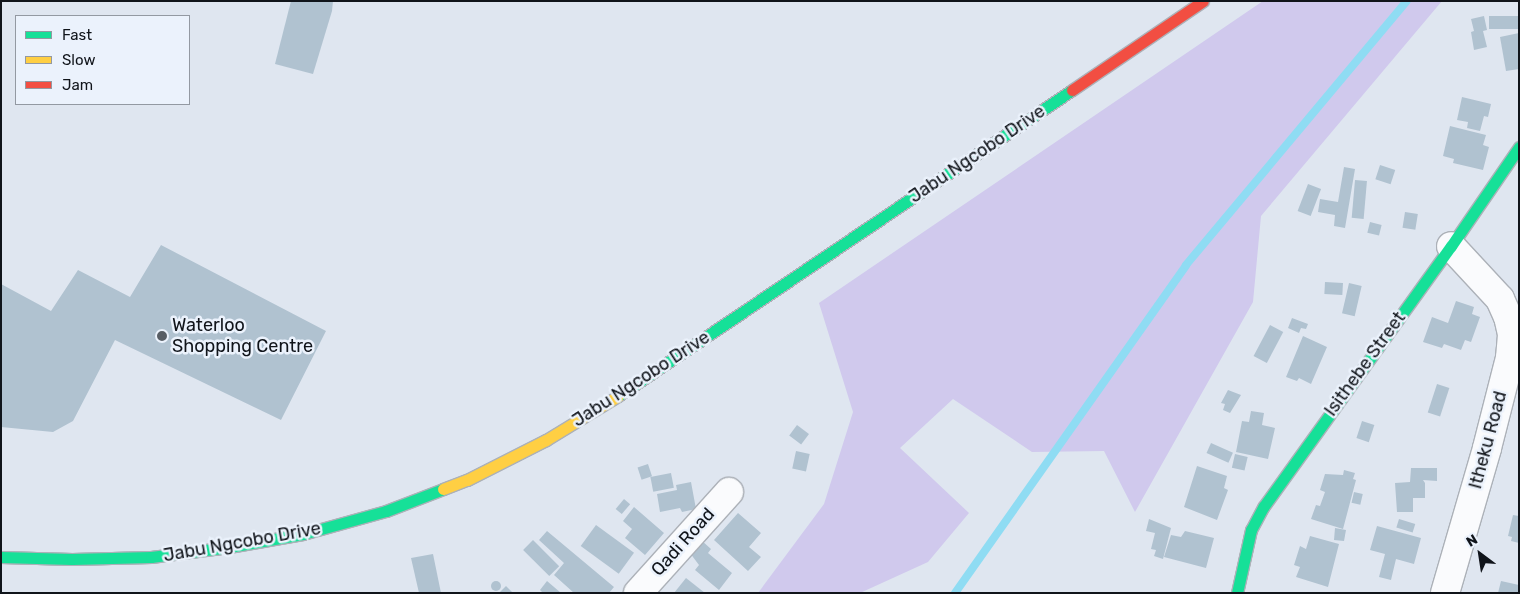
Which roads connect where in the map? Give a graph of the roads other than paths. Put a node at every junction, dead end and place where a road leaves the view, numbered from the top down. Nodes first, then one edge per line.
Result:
1 (1203, 1) edge
2 (1519, 147) edge
3 (1451, 246) junction
4 (729, 492) dead end
5 (1, 557) edge
6 (638, 593) edge
7 (1238, 593) edge
8 (1445, 593) edge

1 - 5 main road, Jabu Ngcobo Drive
2 - 3 main road, Isithebe Street
3 - 7 main road, Isithebe Street
3 - 8 street, Itheku Road
4 - 6 street, Qadi Road

